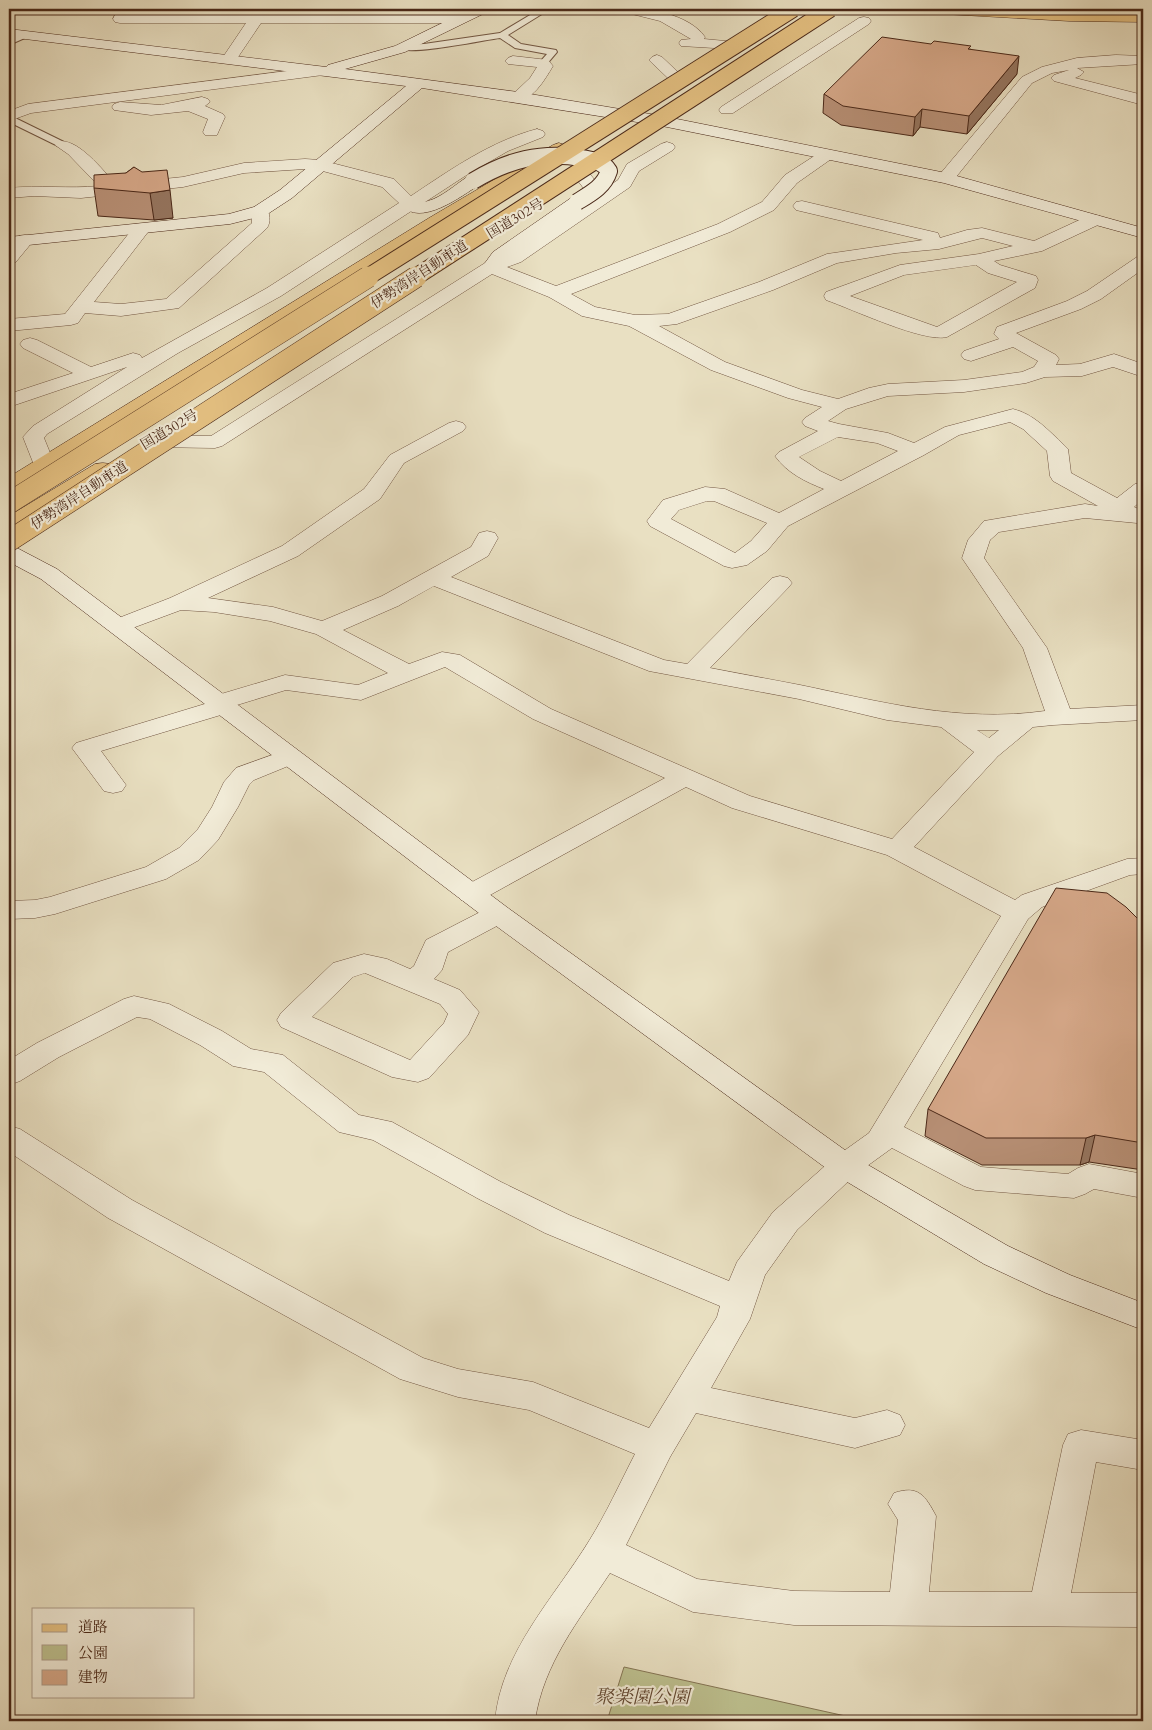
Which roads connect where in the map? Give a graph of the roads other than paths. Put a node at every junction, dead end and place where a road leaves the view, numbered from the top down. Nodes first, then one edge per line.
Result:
1 (124, 9) edge
2 (482, 9) edge
3 (546, 9) edge
4 (629, 9) edge
5 (791, 9) edge
6 (830, 9) edge
7 (834, 9) edge
8 (928, 9) edge
9 (1037, 9) edge
10 (1143, 11) edge
11 (260, 14) edge
12 (1143, 18) edge
13 (460, 19) junction
14 (864, 21) dead end
15 (806, 27) junction
16 (502, 35) junction
17 (14, 37) edge
18 (731, 45) junction
19 (827, 46) junction
20 (403, 48) junction
21 (229, 60) junction
22 (657, 60) dead end
23 (1143, 60) edge
24 (512, 61) dead end
25 (543, 63) junction
26 (1143, 67) edge
27 (788, 71) junction
28 (318, 72) junction
29 (735, 73) junction
30 (676, 78) junction
31 (419, 83) junction
32 (518, 97) junction
33 (1143, 100) edge
34 (89, 101) junction
35 (28, 108) junction
36 (9, 110) edge
37 (727, 110) dead end
38 (619, 113) junction
39 (9, 117) edge
40 (662, 121) junction
41 (211, 132) dead end
42 (537, 134) dead end
43 (63, 145) joint
44 (667, 147) dead end
45 (828, 154) junction
46 (320, 165) junction
47 (514, 175) junction
48 (466, 176) junction
49 (583, 177) junction
50 (946, 178) junction
51 (112, 189) junction
52 (9, 193) edge
53 (601, 200) junction
54 (410, 204) junction
55 (802, 206) dead end
56 (260, 211) junction
57 (1094, 220) junction
58 (136, 229) junction
59 (1143, 233) edge
60 (17, 241) edge
61 (948, 241) junction
62 (1036, 247) junction
63 (9, 259) edge
64 (979, 259) junction
65 (1143, 261) edge
66 (491, 267) junction
67 (556, 293) junction
68 (79, 307) junction
69 (635, 322) junction
70 (9, 324) edge
71 (1014, 340) junction
72 (30, 344) dead end
73 (171, 349) junction
74 (971, 355) dead end
75 (1042, 371) junction
76 (1143, 371) edge
77 (91, 374) junction
78 (9, 401) edge
79 (839, 405) junction
80 (456, 427) dead end
81 (834, 430) junction
82 (150, 441) junction
83 (917, 451) junction
84 (44, 465) junction
85 (843, 489) junction
86 (1143, 489) edge
87 (12, 497) edge
88 (1133, 514) edge
89 (780, 521) junction
90 (9, 525) edge
91 (487, 538) dead end
92 (9, 541) edge
93 (9, 553) edge
94 (431, 577) junction
95 (780, 583) dead end
96 (178, 604) junction
97 (119, 626) junction
98 (324, 629) junction
99 (407, 673) junction
100 (692, 673) junction
101 (223, 704) junction
102 (1143, 712) edge
103 (1060, 717) junction
104 (948, 720) junction
105 (1024, 722) junction
106 (989, 751) junction
107 (289, 757) junction
108 (686, 778) junction
109 (113, 785) dead end
110 (897, 849) junction
111 (1143, 866) edge
112 (471, 894) junction
113 (9, 910) edge
114 (1016, 913) junction
115 (498, 914) junction
116 (414, 982) junction
117 (9, 1074) edge
118 (885, 1130) junction
119 (9, 1136) edge
120 (845, 1166) junction
121 (1143, 1186) edge
122 (738, 1300) junction
123 (1143, 1317) edge
124 (687, 1397) junction
125 (887, 1425) dead end
126 (657, 1447) junction
127 (1143, 1455) edge
128 (907, 1504) dead end
129 (603, 1552) junction
130 (908, 1609) junction
131 (1048, 1610) junction
132 (1143, 1610) edge
133 (515, 1721) edge

1 - 11 street
2 - 13 street
3 - 16 lane
4 - 18 street
5 - 18 main road
5 - 87 main road, 伊勢湾岸自動車道, bridge
6 - 92 main road, 伊勢湾岸自動車道, bridge
7 - 15 main road, 国道302号
8 - 12 main road
9 - 10 main road
11 - 13 street
11 - 21 street
13 - 20 street
14 - 19 street
15 - 19 street
15 - 29 main road, 国道302号
16 - 20 lane
16 - 25 lane
17 - 21 street
18 - 30 main road
19 - 27 street
20 - 28 street
21 - 28 street
22 - 30 street
23 - 50 street
24 - 25 street
25 - 32 street
26 - 33 street
27 - 29 street
27 - 37 street
28 - 31 street
28 - 34 street
29 - 40 main road, 国道302号
30 - 38 main road
31 - 32 street
31 - 46 street
32 - 38 street
34 - 35 street
34 - 41 street
35 - 36 street
35 - 39 street
38 - 40 street
38 - 47 main road
39 - 43 lane
40 - 45 street
40 - 49 main road, 国道302号
42 - 48 street
43 - 51 street
44 - 53 street
45 - 50 street
45 - 67 street
46 - 51 street
46 - 54 street
46 - 56 street
47 - 48 street
47 - 84 main road
48 - 54 street
48 - 66 street, bridge
49 - 53 street
49 - 82 main road, 国道302号
50 - 57 street
51 - 52 street
53 - 66 street
54 - 73 street
55 - 61 street
56 - 58 street
56 - 68 street
57 - 59 street
57 - 62 street
58 - 60 street
58 - 68 street
60 - 63 street
61 - 62 street
61 - 69 street
62 - 64 street
64 - 64 street
65 - 71 street
66 - 67 street
66 - 82 street
67 - 69 street
68 - 70 street
69 - 79 street
71 - 74 street
71 - 75 street
72 - 77 street
73 - 77 street
73 - 84 street
75 - 76 street
75 - 79 street
77 - 78 street
79 - 81 street
80 - 96 street
81 - 83 street
81 - 85 street
82 - 90 main road, 国道302号
83 - 85 street
83 - 88 street
84 - 87 main road
85 - 89 street
86 - 88 street
88 - 103 street
89 - 89 street
91 - 94 street
93 - 97 street
94 - 98 street
94 - 100 street
95 - 100 street
96 - 97 street
96 - 98 street
97 - 101 street
98 - 99 street
99 - 101 street
99 - 108 street
100 - 104 street
101 - 107 street
101 - 109 street
102 - 103 street
103 - 105 street
104 - 105 street
104 - 106 street
105 - 106 street
106 - 110 street
107 - 112 street
107 - 113 street
108 - 110 street
108 - 112 street
110 - 114 street
111 - 114 street
112 - 115 street
114 - 118 street
115 - 116 street
115 - 120 street
116 - 116 street
117 - 122 street
118 - 120 street
118 - 121 street
119 - 126 street
120 - 122 street
120 - 123 street
122 - 124 street
124 - 125 street
124 - 126 street
126 - 129 street
127 - 131 street
128 - 130 street
129 - 130 street
129 - 133 street
130 - 131 street
131 - 132 street

